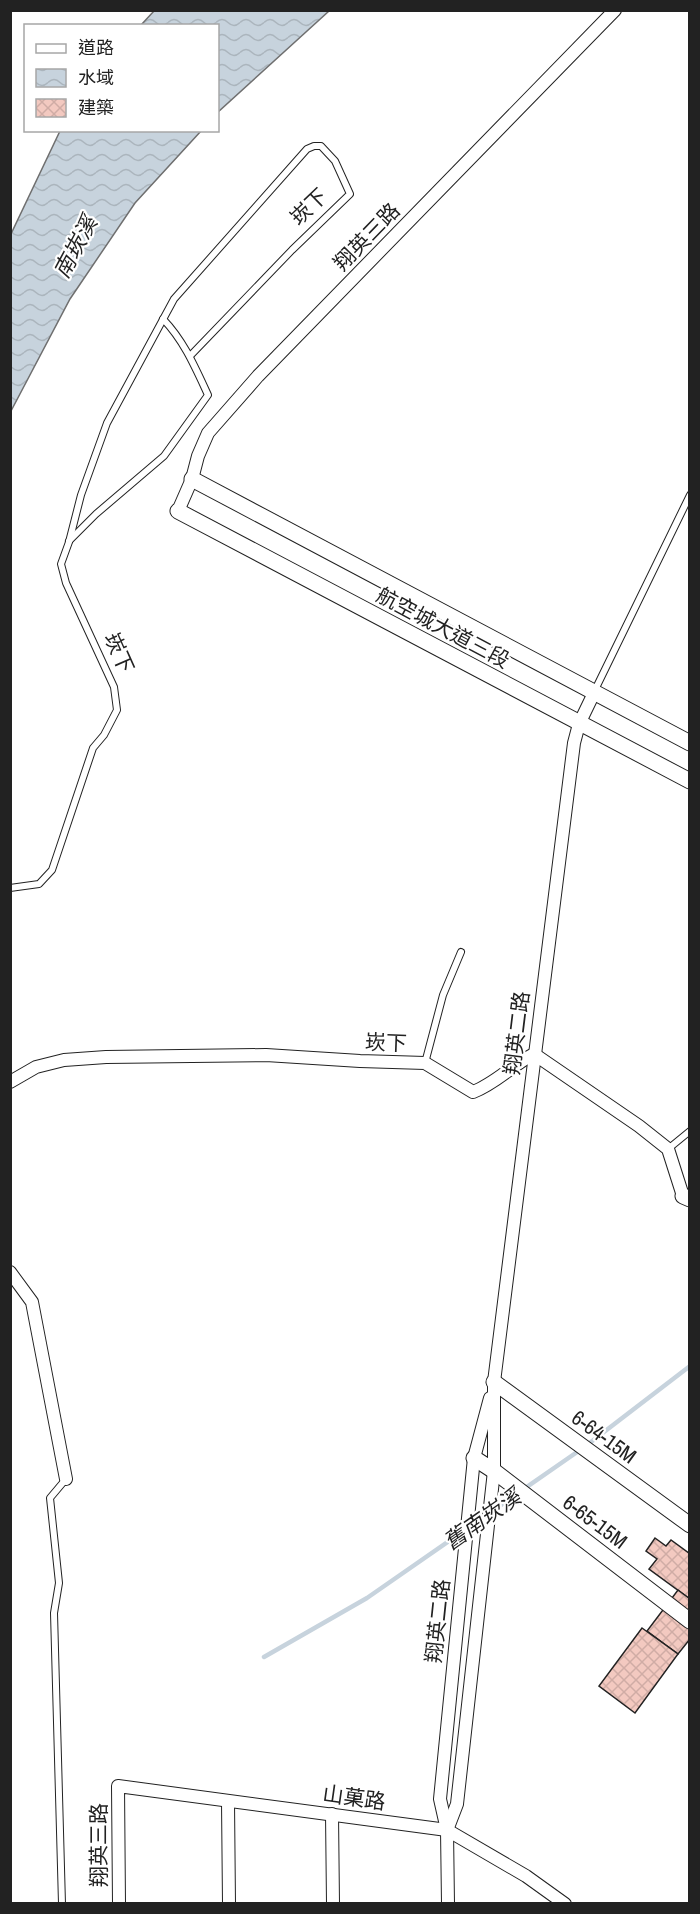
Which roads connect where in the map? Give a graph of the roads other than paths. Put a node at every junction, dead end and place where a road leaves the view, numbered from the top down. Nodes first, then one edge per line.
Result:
1 (615, 10) edge
2 (163, 319) junction
3 (190, 356) junction
4 (192, 479) junction
5 (690, 495) edge
6 (178, 512) joint
7 (69, 542) junction
8 (594, 693) junction
9 (579, 724) junction
10 (690, 743) edge
11 (690, 781) edge
12 (10, 888) edge
13 (461, 952) dead end
14 (534, 1054) junction
15 (425, 1063) junction
16 (10, 1082) edge
17 (690, 1131) edge
18 (668, 1149) junction
19 (686, 1197) edge
20 (10, 1272) edge
21 (494, 1382) junction
22 (474, 1458) junction
23 (494, 1471) junction
24 (66, 1479) joint
25 (690, 1525) edge
26 (690, 1621) edge
27 (118, 1786) joint
28 (228, 1802) junction
29 (332, 1814) junction
30 (447, 1830) junction
31 (62, 1904) edge
32 (119, 1904) edge
33 (229, 1904) edge
34 (333, 1904) edge
35 (448, 1904) edge
36 (565, 1904) edge

1 - 4 street, 翔英三路
2 - 3 lane
2 - 3 lane, 崁下
2 - 7 lane, 崁下
3 - 7 lane
4 - 6 street, 翔英三路
4 - 8 street, 航空城大道三段
5 - 8 lane
6 - 9 street, 航空城大道三段
7 - 12 lane, 崁下
8 - 9 street, 翔英二路
8 - 10 street, 航空城大道三段
9 - 11 street, 航空城大道三段
9 - 14 street, 翔英二路
13 - 15 lane
14 - 15 street, 崁下
14 - 18 street
14 - 21 street, 翔英二路
15 - 16 street, 崁下
17 - 18 lane
18 - 19 street
20 - 24 street
21 - 22 street, 翔英二路
21 - 23 street, 翔英二路
21 - 25 street, 6-64-15M
22 - 23 street, 6-65-15M
22 - 30 street, 翔英二路
23 - 26 street, 6-65-15M
23 - 30 street, 翔英二路
24 - 31 lane
27 - 28 street, 山菓路
27 - 32 street, 翔英三路
28 - 29 street, 山菓路
28 - 33 street
29 - 30 street, 山菓路
29 - 34 street
30 - 35 street, 翔英二路
30 - 36 street, 山菓路

